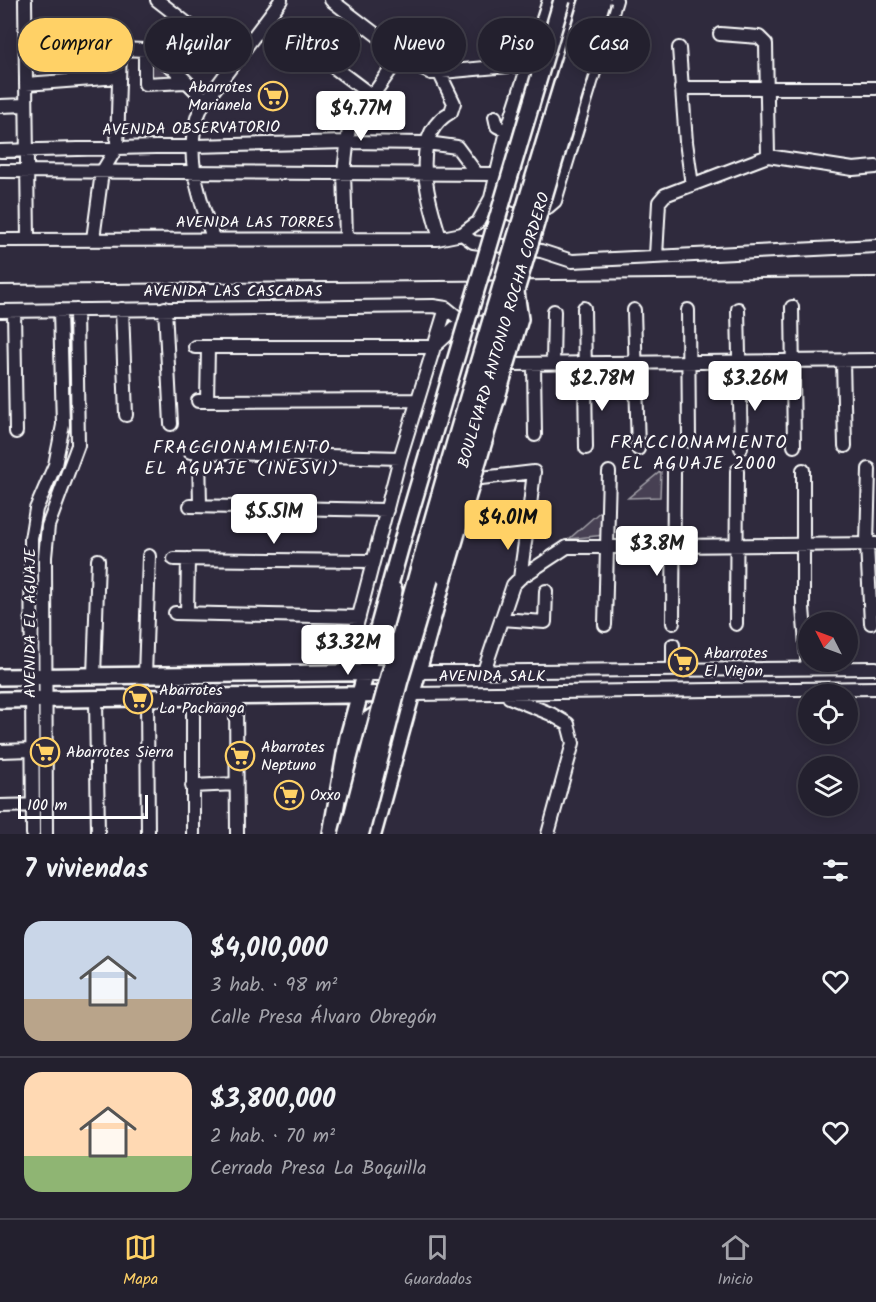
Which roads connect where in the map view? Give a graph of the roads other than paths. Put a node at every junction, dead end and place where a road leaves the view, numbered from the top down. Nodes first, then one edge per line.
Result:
1 (25, 0) edge
2 (157, 0) edge
3 (281, 0) edge
4 (331, 0) edge
5 (549, 0) edge
6 (562, 0) edge
7 (588, 0) edge
8 (602, 0) edge
9 (616, 0) edge
10 (180, 18) edge
11 (268, 18) edge
12 (543, 18) edge
13 (264, 23) edge
14 (372, 31) edge
15 (720, 34) dead end
16 (252, 39) edge
17 (679, 48) dead end
18 (145, 50) edge
19 (146, 72) edge
20 (176, 72) edge
21 (227, 72) edge
22 (339, 72) edge
23 (389, 72) edge
24 (429, 72) edge
25 (439, 72) joint
26 (526, 72) edge
27 (119, 77) junction
28 (185, 82) junction
29 (26, 84) junction
30 (681, 88) junction
31 (876, 88) edge
32 (767, 89) junction
33 (371, 96) junction
34 (206, 101) junction
35 (26, 105) junction
36 (0, 106) edge
37 (495, 117) dead end
38 (507, 131) junction
39 (346, 142) junction
40 (427, 143) junction
41 (193, 145) junction
42 (117, 147) junction
43 (27, 150) junction
44 (0, 151) edge
45 (768, 156) junction
46 (876, 167) edge
47 (27, 170) junction
48 (0, 171) edge
49 (195, 171) junction
50 (102, 172) junction
51 (344, 172) junction
52 (426, 172) junction
53 (477, 174) junction
54 (496, 174) junction
55 (692, 185) junction
56 (491, 198) junction
57 (462, 234) junction
58 (213, 238) junction
59 (346, 238) junction
60 (440, 238) junction
61 (93, 239) junction
62 (0, 240) edge
63 (28, 240) junction
64 (876, 246) edge
65 (656, 256) junction
66 (516, 292) junction
67 (792, 307) dead end
68 (165, 308) junction
69 (446, 308) junction
70 (584, 308) dead end
71 (122, 309) junction
72 (738, 309) dead end
73 (60, 310) junction
74 (76, 310) junction
75 (634, 310) dead end
76 (688, 310) dead end
77 (0, 311) edge
78 (14, 311) junction
79 (554, 311) dead end
80 (462, 321) junction
81 (434, 347) junction
82 (876, 360) edge
83 (791, 361) junction
84 (843, 361) junction
85 (689, 362) junction
86 (739, 362) junction
87 (553, 363) junction
88 (587, 363) junction
89 (637, 363) junction
90 (513, 364) junction
91 (534, 364) junction
92 (418, 400) junction
93 (126, 415) dead end
94 (171, 424) dead end
95 (16, 432) dead end
96 (535, 435) dead end
97 (689, 441) dead end
98 (794, 446) dead end
99 (845, 446) dead end
100 (586, 448) dead end
101 (741, 448) dead end
102 (638, 449) dead end
103 (400, 459) junction
104 (869, 469) dead end
105 (803, 470) dead end
106 (737, 471) dead end
107 (609, 472) dead end
108 (674, 472) dead end
109 (481, 478) junction
110 (530, 505) dead end
111 (387, 510) junction
112 (526, 528) dead end
113 (872, 544) edge
114 (802, 545) junction
115 (672, 546) junction
116 (736, 546) junction
117 (606, 547) junction
118 (149, 556) dead end
119 (174, 558) dead end
120 (188, 559) junction
121 (98, 560) dead end
122 (373, 561) junction
123 (393, 575) junction
124 (520, 578) junction
125 (546, 591) dead end
126 (803, 612) edge
127 (359, 617) junction
128 (433, 619) junction
129 (501, 619) junction
130 (673, 623) dead end
131 (871, 623) dead end
132 (736, 624) dead end
133 (605, 625) dead end
134 (428, 638) junction
135 (673, 645) dead end
136 (858, 668) edge
137 (876, 668) edge
138 (798, 669) edge
139 (673, 670) junction
140 (484, 671) junction
141 (418, 672) junction
142 (344, 674) junction
143 (366, 674) junction
144 (252, 675) junction
145 (39, 676) junction
146 (94, 676) junction
147 (145, 676) junction
148 (0, 677) edge
149 (876, 688) edge
150 (413, 694) junction
151 (502, 694) junction
152 (359, 697) junction
153 (193, 698) junction
154 (236, 698) junction
155 (253, 698) junction
156 (96, 699) junction
157 (147, 699) junction
158 (0, 700) edge
159 (40, 700) junction
160 (32, 750) junction
161 (0, 751) edge
162 (392, 767) junction
163 (236, 784) junction
164 (192, 786) junction
165 (40, 805) junction
166 (0, 806) edge
167 (33, 834) edge
168 (46, 834) edge
169 (99, 834) edge
170 (148, 834) edge
171 (193, 834) edge
172 (237, 834) edge
173 (332, 834) edge
174 (348, 834) edge
175 (360, 834) edge
176 (373, 834) edge
177 (548, 834) edge

1 - 29 street
2 - 10 street
3 - 11 street
4 - 14 street
5 - 12 street
6 - 123 main road, bridge
7 - 174 highway, BOULEVARD ANTONIO ROCHA CORDERO, bridge
8 - 66 highway, BOULEVARD ANTONIO ROCHA CORDERO, bridge
9 - 56 street
13 - 16 street
15 - 32 street
17 - 30 street
18 - 27 street
19 - 28 street
20 - 28 street
21 - 34 street
22 - 33 street
23 - 33 street
24 - 25 street
25 - 40 street
26 - 38 street
27 - 29 street
27 - 42 street
28 - 34 street
29 - 35 street
30 - 32 street
30 - 55 street
31 - 32 street
32 - 45 street
33 - 39 street
34 - 41 street
35 - 36 street
35 - 43 street
37 - 38 street
38 - 54 street
39 - 40 street, AVENIDA OBSERVATORIO
39 - 41 street, AVENIDA OBSERVATORIO
39 - 51 street
40 - 52 street
40 - 53 street, AVENIDA OBSERVATORIO
41 - 42 street, AVENIDA OBSERVATORIO
41 - 49 street
42 - 43 street, AVENIDA OBSERVATORIO
42 - 50 street
43 - 44 street, AVENIDA OBSERVATORIO
43 - 47 street
45 - 46 street
45 - 55 street
47 - 48 street
47 - 50 street
47 - 63 street
49 - 50 street
49 - 51 street
49 - 58 street
50 - 61 street
51 - 52 street
51 - 59 street
52 - 53 street
52 - 60 street
53 - 54 street
54 - 56 street
55 - 65 street
56 - 57 street
57 - 60 street, AVENIDA LAS TORRES
57 - 65 street
58 - 59 street, AVENIDA LAS TORRES
58 - 61 street, AVENIDA LAS TORRES
59 - 60 street, AVENIDA LAS TORRES
61 - 63 street, AVENIDA LAS TORRES
62 - 63 street, AVENIDA LAS TORRES
64 - 65 street
66 - 128 main road, bridge
66 - 175 highway, BOULEVARD ANTONIO ROCHA CORDERO, bridge
67 - 83 street
68 - 69 street, AVENIDA LAS CASCADAS
68 - 71 street, AVENIDA LAS CASCADAS
68 - 94 street
69 - 80 street
69 - 81 street
70 - 88 street
71 - 74 street, AVENIDA LAS CASCADAS
71 - 93 street
72 - 86 street
73 - 74 street, AVENIDA LAS CASCADAS
73 - 78 street, AVENIDA LAS CASCADAS
73 - 145 street, AVENIDA EL AGUAJE
74 - 145 street, AVENIDA EL AGUAJE
75 - 89 street
76 - 85 street
77 - 78 street, AVENIDA LAS CASCADAS
78 - 95 street
79 - 87 street
80 - 81 street
80 - 90 street, BOULEVARD ANTONIO ROCHA CORDERO
81 - 92 street
81 - 92 street
82 - 84 street
83 - 84 street
83 - 86 street
83 - 98 street
84 - 99 street
85 - 86 street
85 - 89 street
85 - 97 street
86 - 101 street
87 - 88 street
87 - 91 street
88 - 89 street
88 - 100 street
89 - 102 street
90 - 91 street
90 - 109 street, BOULEVARD ANTONIO ROCHA CORDERO
91 - 96 street
92 - 103 street
103 - 111 street
103 - 111 street
104 - 113 street
105 - 114 street
106 - 116 street
107 - 117 street
108 - 115 street
109 - 110 street
109 - 128 street, BOULEVARD ANTONIO ROCHA CORDERO
111 - 122 street
112 - 124 street
113 - 114 street
113 - 131 street
114 - 116 street
114 - 126 street
115 - 116 street
115 - 117 street
115 - 130 street
116 - 132 street
117 - 124 street
117 - 133 street
118 - 147 street
119 - 120 street
120 - 122 street
120 - 127 street
121 - 146 street
122 - 127 street
123 - 134 main road
123 - 143 main road
124 - 129 street
125 - 129 street
127 - 142 street
128 - 134 main road, BOULEVARD ANTONIO ROCHA CORDERO
129 - 140 street
134 - 141 main road, BOULEVARD ANTONIO ROCHA CORDERO
135 - 139 street
136 - 137 street, AVENIDA SALK
138 - 139 street, AVENIDA SALK
139 - 140 street, AVENIDA SALK
140 - 141 street, AVENIDA SALK
141 - 143 main road, AVENIDA SALK
141 - 150 main road, BOULEVARD ANTONIO ROCHA CORDERO
142 - 143 main road, AVENIDA SALK
142 - 144 main road, AVENIDA SALK
143 - 152 main road
144 - 147 main road, AVENIDA SALK
144 - 155 main road
145 - 146 main road, AVENIDA SALK
145 - 148 main road, AVENIDA SALK
145 - 159 street, AVENIDA EL AGUAJE
146 - 147 main road, AVENIDA SALK
149 - 151 street, AVENIDA SALK
150 - 151 street, AVENIDA SALK
150 - 152 main road, AVENIDA SALK
150 - 162 main road, BOULEVARD ANTONIO ROCHA CORDERO
151 - 177 street
152 - 155 main road, AVENIDA SALK
152 - 173 main road
153 - 154 main road, AVENIDA SALK
153 - 157 main road, AVENIDA SALK
153 - 164 street
154 - 155 main road, AVENIDA SALK
154 - 163 street
156 - 157 main road, AVENIDA SALK
156 - 159 main road, AVENIDA SALK
156 - 169 street
157 - 170 street
158 - 159 main road, AVENIDA SALK
159 - 160 street, AVENIDA EL AGUAJE
159 - 165 street, AVENIDA EL AGUAJE
160 - 161 street
160 - 165 street, AVENIDA EL AGUAJE
162 - 173 main road
162 - 176 main road, BOULEVARD ANTONIO ROCHA CORDERO
163 - 164 street
163 - 172 street
164 - 171 street
165 - 166 street
165 - 167 street, AVENIDA EL AGUAJE
165 - 168 street, AVENIDA EL AGUAJE

